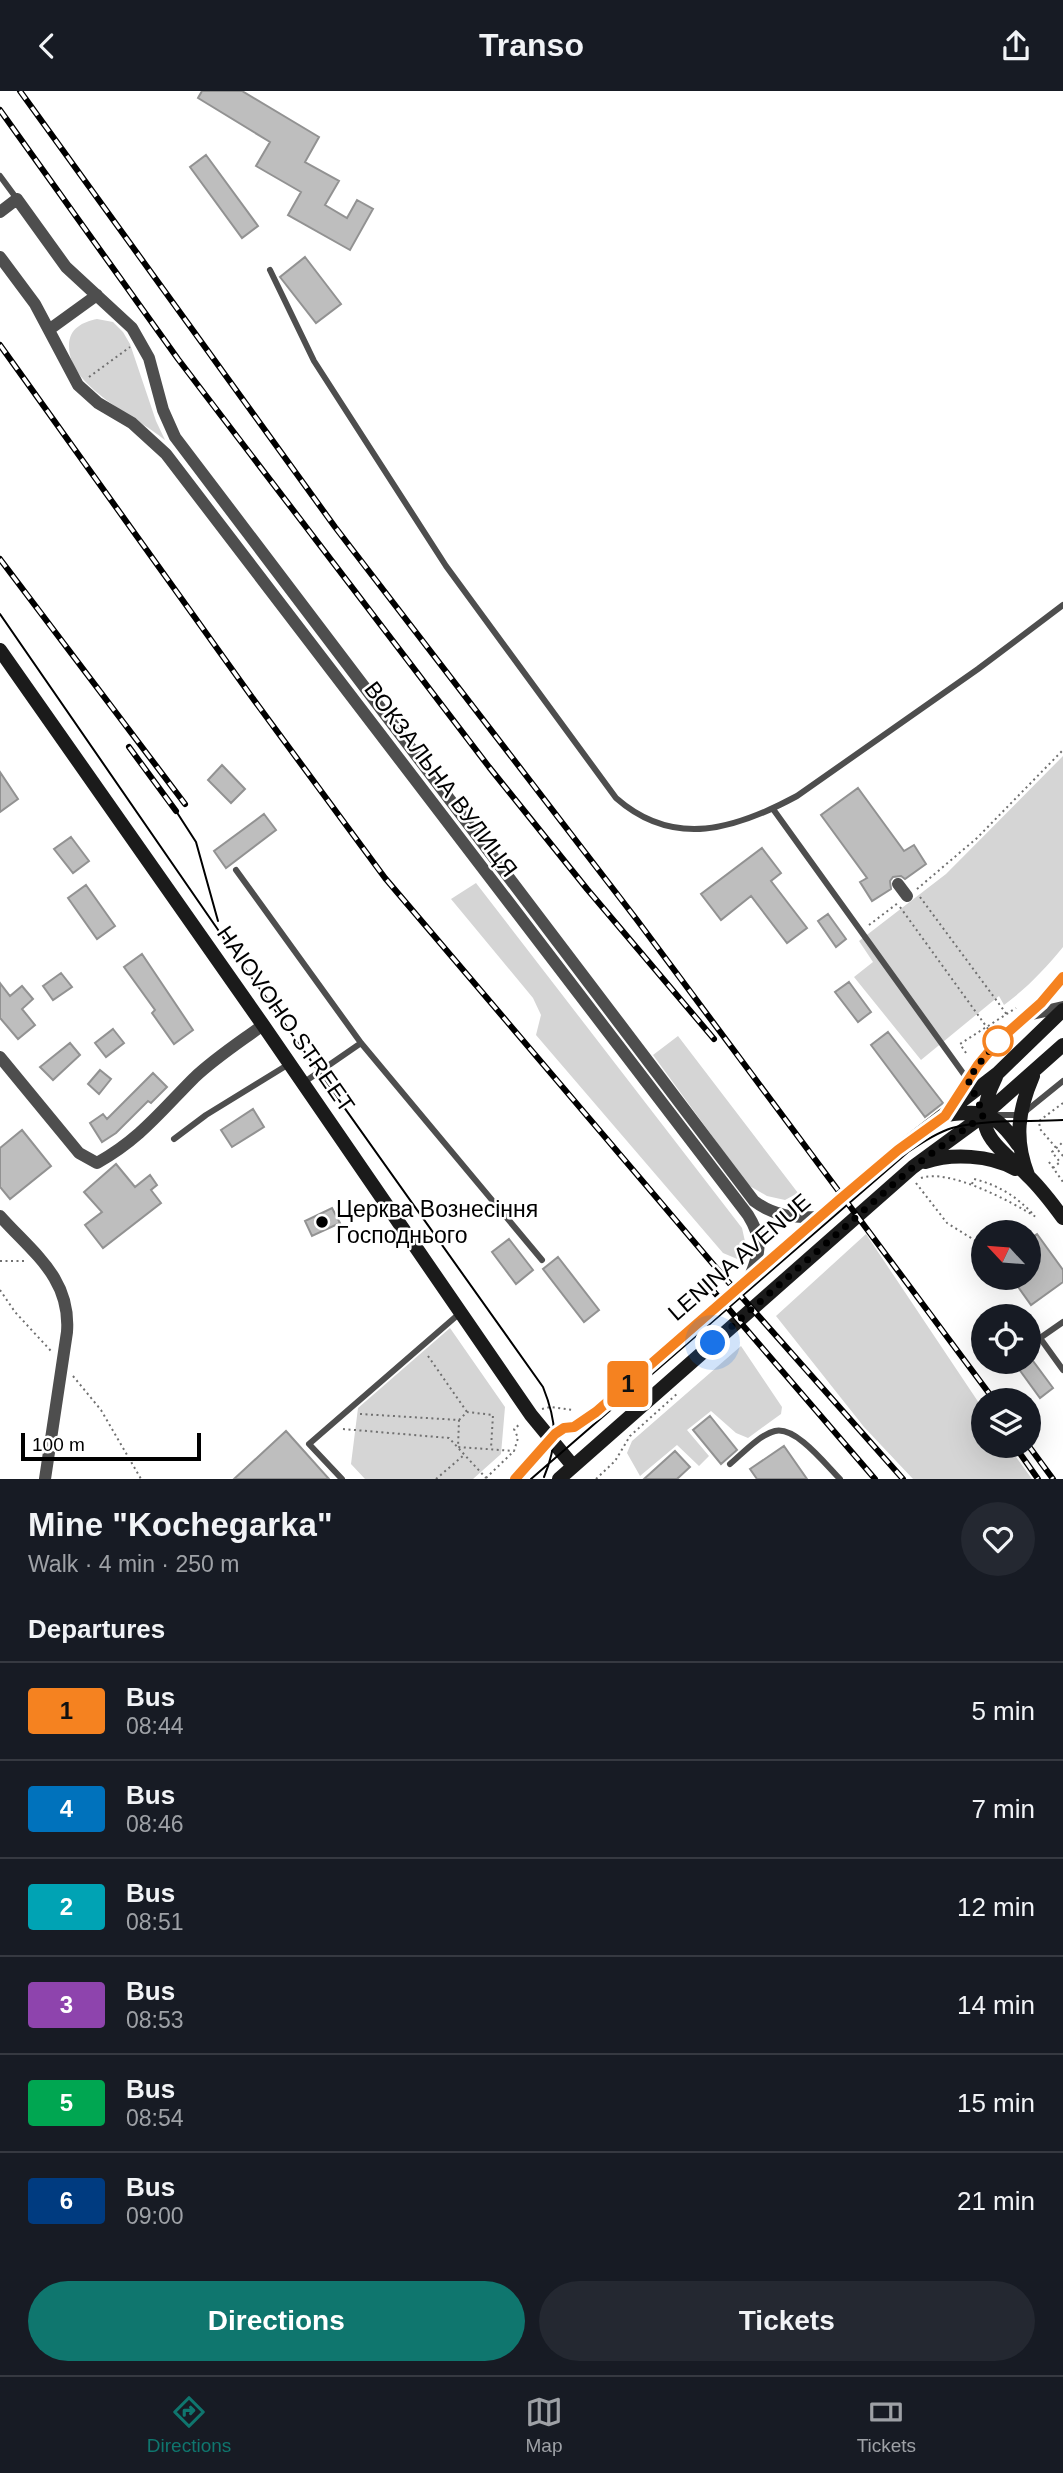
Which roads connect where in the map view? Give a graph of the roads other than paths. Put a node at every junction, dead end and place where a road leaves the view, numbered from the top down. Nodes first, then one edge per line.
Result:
1 (0, 176) edge
2 (17, 199) junction
3 (0, 212) edge
4 (0, 257) edge
5 (270, 270) dead end
6 (97, 295) junction
7 (50, 329) junction
8 (1063, 605) edge
9 (0, 650) edge
10 (773, 809) junction
11 (236, 870) dead end
12 (898, 884) dead end
13 (907, 896) dead end
14 (1063, 977) edge
15 (1063, 1008) edge
16 (1028, 1015) junction
17 (263, 1025) junction
18 (361, 1043) junction
19 (1063, 1045) edge
20 (0, 1057) edge
21 (290, 1063) junction
22 (1036, 1071) junction
23 (998, 1073) junction
24 (1063, 1081) edge
25 (303, 1083) junction
26 (971, 1086) junction
27 (984, 1115) junction
28 (1021, 1115) junction
29 (945, 1116) junction
30 (173, 1139) dead end
31 (1018, 1145) junction
32 (913, 1167) junction
33 (1028, 1176) junction
34 (0, 1216) edge
35 (819, 1217) junction
36 (1063, 1218) edge
37 (542, 1260) dead end
38 (749, 1279) junction
39 (460, 1313) junction
40 (1063, 1322) edge
41 (1063, 1370) edge
42 (531, 1415) junction
43 (564, 1428) junction
44 (550, 1438) junction
45 (730, 1464) dead end
46 (573, 1466) junction
47 (518, 1476) edge
48 (45, 1479) edge
49 (342, 1479) edge
50 (559, 1479) edge
51 (840, 1479) edge

1 - 2 lane
2 - 3 street
2 - 6 street, ВОКЗАЛЬНА ВУЛИЦЯ
4 - 7 street, ВОКЗАЛЬНА ВУЛИЦЯ
5 - 10 lane
6 - 7 street
6 - 35 street, ВОКЗАЛЬНА ВУЛИЦЯ
7 - 38 street, ВОКЗАЛЬНА ВУЛИЦЯ
8 - 10 lane
9 - 17 main road, HAIOVOHO STREET
10 - 26 lane
11 - 18 lane
12 - 13 street
14 - 16 street
15 - 16 street
15 - 23 main road, LENINA AVENUE
16 - 26 street
17 - 20 street
17 - 21 main road, HAIOVOHO STREET
18 - 25 lane
18 - 37 lane
19 - 22 main road, LENINA AVENUE
21 - 25 main road, HAIOVOHO STREET
21 - 30 lane
22 - 27 main road, LENINA AVENUE
22 - 28 main road
23 - 26 main road, LENINA AVENUE
23 - 27 main road
24 - 28 lane
25 - 39 main road, HAIOVOHO STREET
26 - 27 lane
26 - 29 main road, LENINA AVENUE
27 - 28 lane
27 - 29 main road
27 - 31 main road
27 - 32 main road, LENINA AVENUE
27 - 33 main road
28 - 31 main road
29 - 35 main road, LENINA AVENUE
31 - 33 main road
32 - 33 main road, LENINA AVENUE
32 - 46 main road, LENINA AVENUE
33 - 36 main road
34 - 48 street
35 - 38 main road, LENINA AVENUE
38 - 43 main road, LENINA AVENUE
39 - 42 main road, HAIOVOHO STREET
39 - 49 lane
40 - 41 lane
42 - 43 main road
42 - 44 main road, HAIOVOHO STREET
42 - 47 main road, HAIOVOHO STREET
43 - 44 main road, LENINA AVENUE
44 - 46 main road, HAIOVOHO STREET
44 - 47 main road, LENINA AVENUE
45 - 51 lane
46 - 50 main road, LENINA AVENUE

